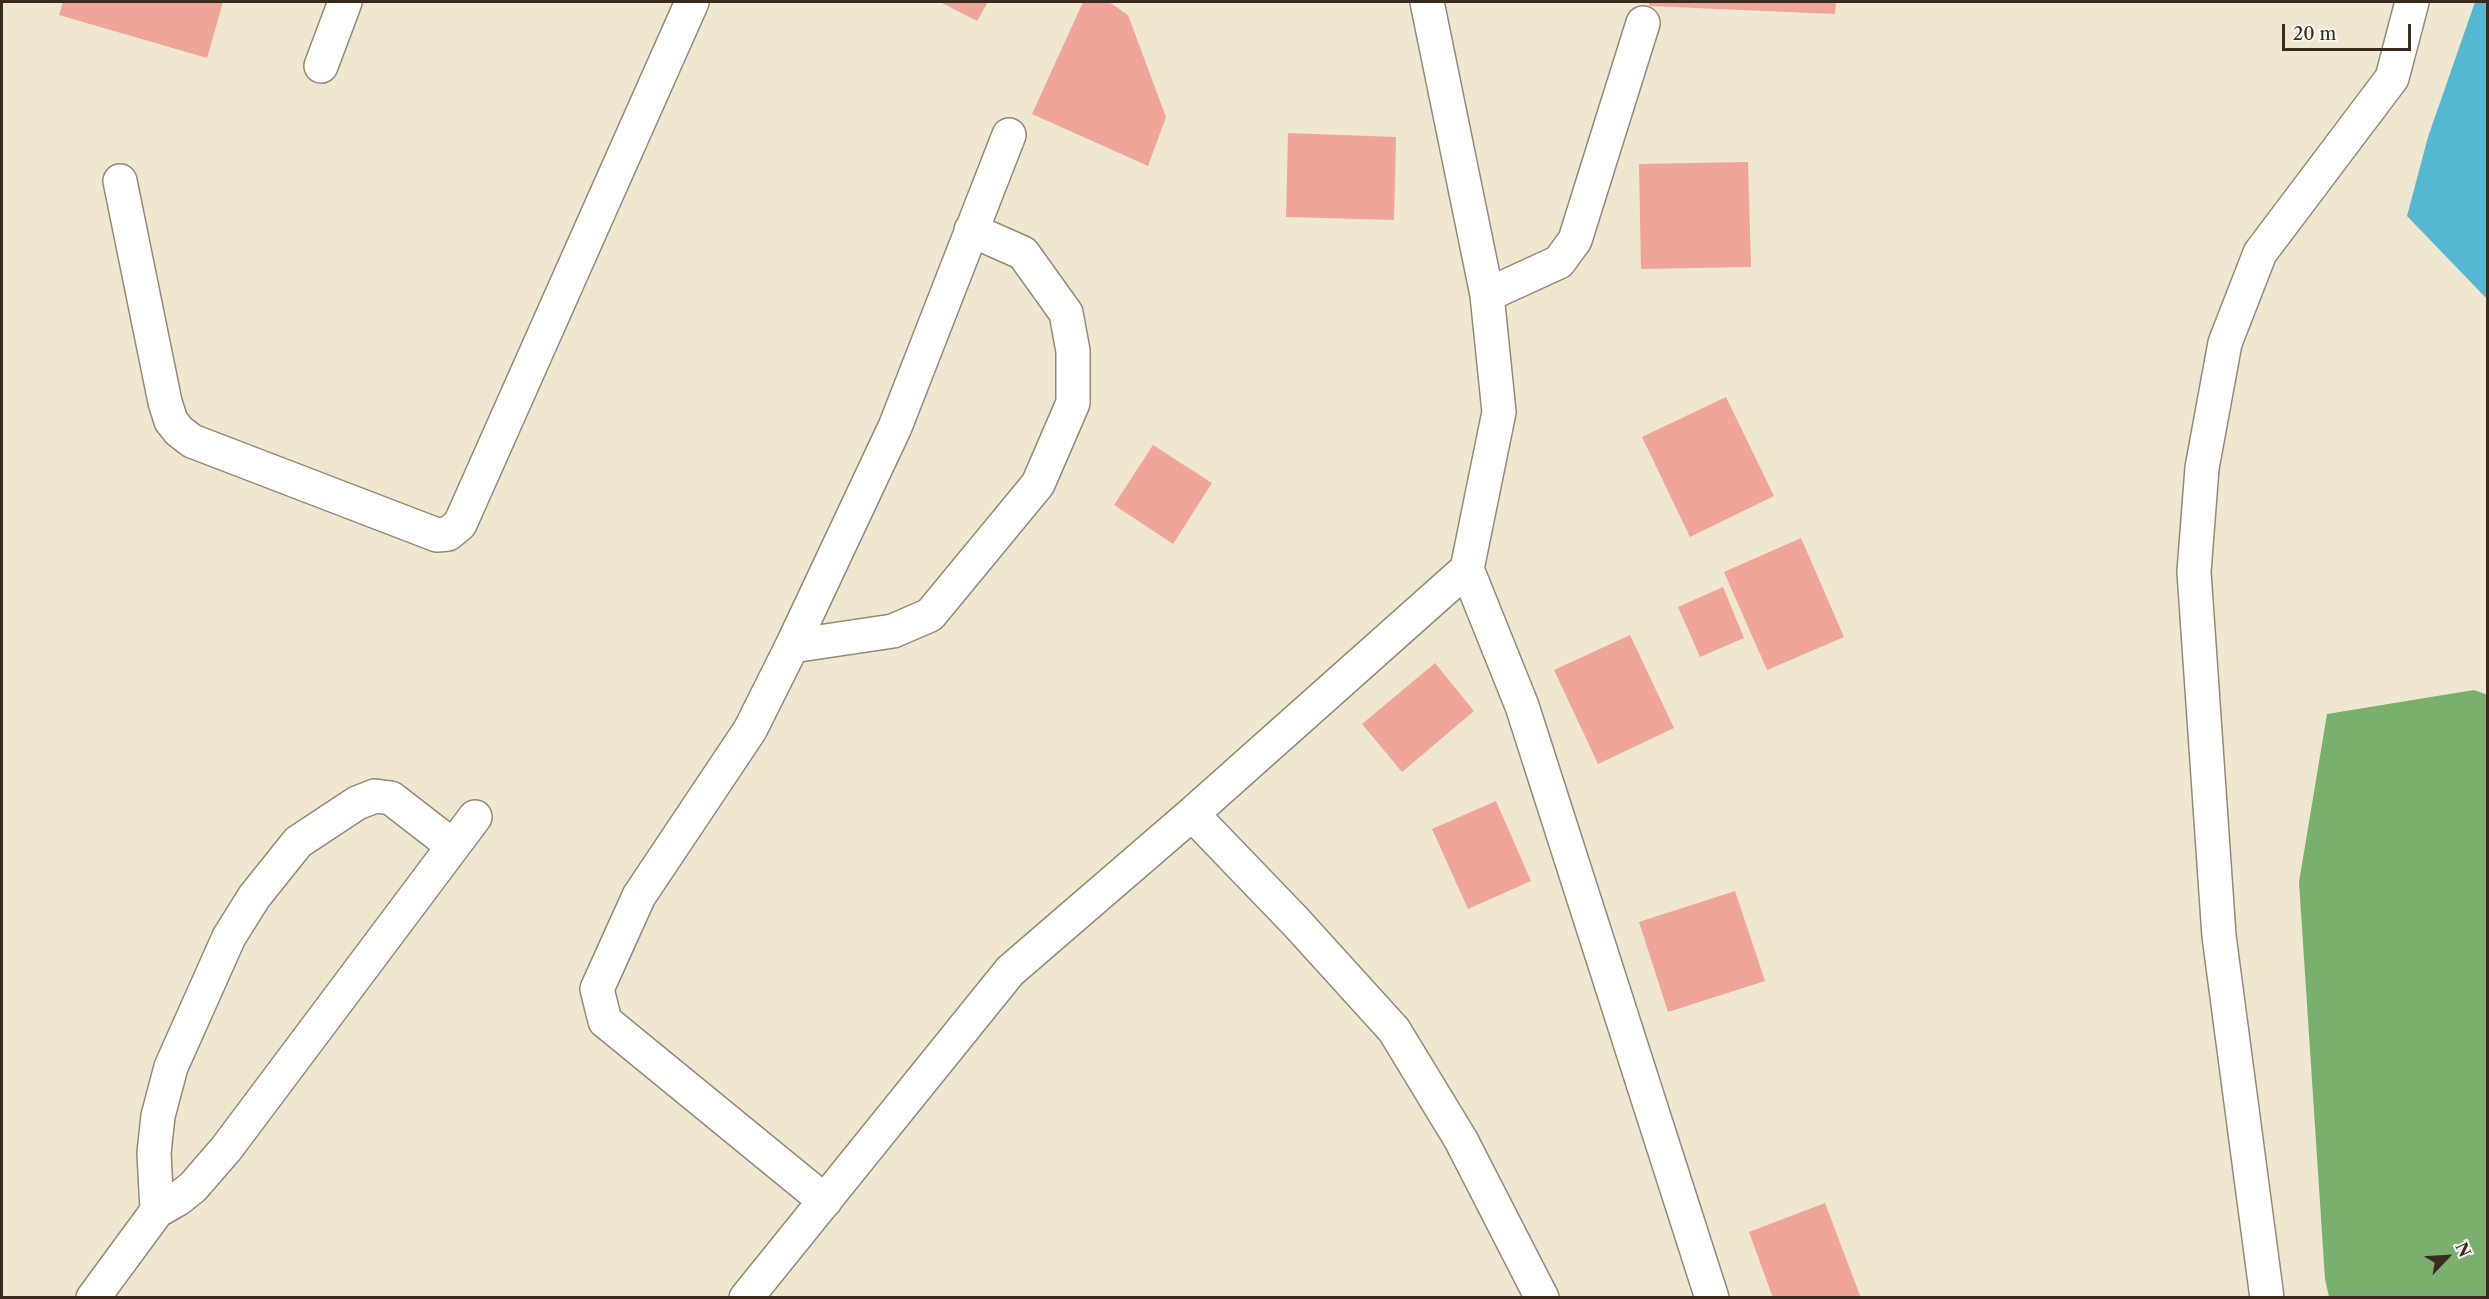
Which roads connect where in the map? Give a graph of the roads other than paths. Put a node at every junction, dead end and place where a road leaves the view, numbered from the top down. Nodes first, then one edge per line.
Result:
1 (345, 2) edge
2 (692, 2) edge
3 (1427, 2) edge
4 (2412, 2) edge
5 (1643, 23) dead end
6 (321, 66) dead end
7 (1009, 135) dead end
8 (120, 181) dead end
9 (971, 230) junction
10 (1487, 295) junction
11 (1467, 569) junction
12 (792, 646) junction
13 (1192, 814) junction
14 (475, 816) dead end
15 (453, 846) junction
16 (825, 1201) junction
17 (157, 1211) junction
18 (93, 1298) edge
19 (746, 1298) edge
20 (1542, 1298) edge
21 (1712, 1298) edge
22 (2267, 1298) edge

1 - 6 street
2 - 8 street
3 - 10 street
4 - 22 street
5 - 10 street
7 - 9 street
9 - 12 street
9 - 12 street
10 - 11 street
11 - 13 street
11 - 21 street
12 - 16 street
13 - 16 street
13 - 20 street
14 - 15 street
15 - 17 street
15 - 17 street
16 - 19 street
17 - 18 street

